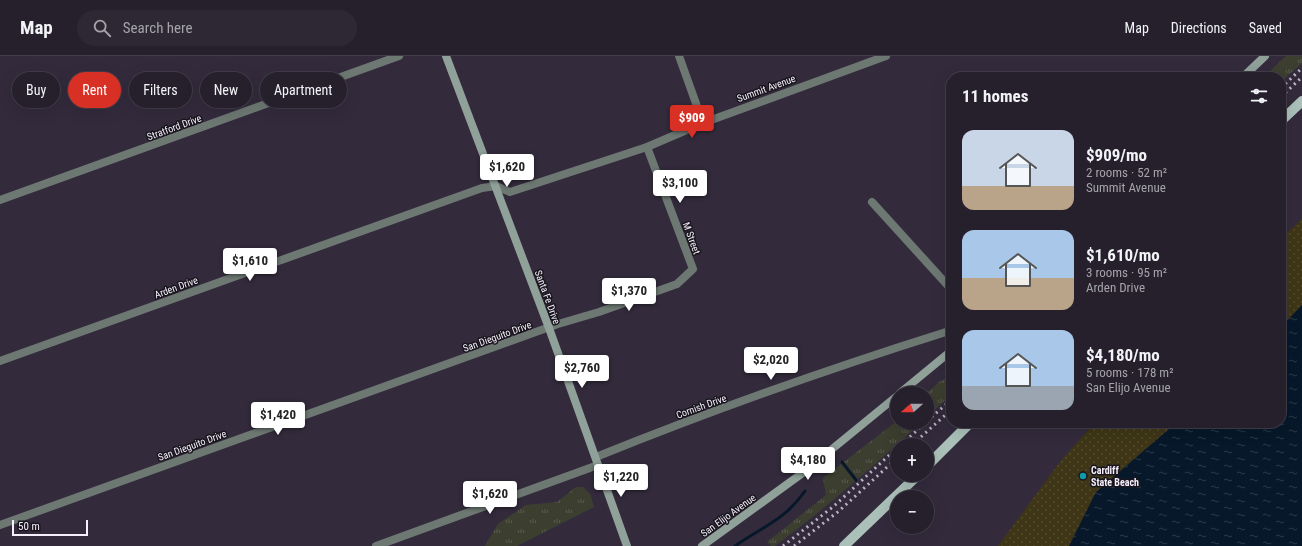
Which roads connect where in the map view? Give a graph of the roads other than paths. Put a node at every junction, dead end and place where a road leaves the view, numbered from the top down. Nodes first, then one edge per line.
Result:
1 (399, 56) edge
2 (446, 56) edge
3 (679, 56) edge
4 (886, 56) edge
5 (1265, 56) edge
6 (1248, 72) edge
7 (1302, 101) edge
8 (1286, 116) edge
9 (702, 123) junction
10 (647, 147) junction
11 (496, 186) junction
12 (0, 200) edge
13 (872, 202) dead end
14 (693, 269) joint
15 (946, 283) edge
16 (549, 328) junction
17 (946, 332) edge
18 (946, 355) edge
19 (0, 361) edge
20 (908, 386) edge
21 (890, 402) edge
22 (965, 428) edge
23 (934, 459) edge
24 (597, 461) junction
25 (911, 482) edge
26 (0, 525) edge
27 (376, 546) edge
28 (627, 546) edge
29 (702, 546) edge
30 (844, 546) edge

1 - 12 street, Stratford Drive
2 - 11 main road, Santa Fe Drive
3 - 9 street
4 - 9 street, Summit Avenue
5 - 6 main road
7 - 8 main road
9 - 10 street, Summit Avenue
10 - 11 street, Summit Avenue
10 - 14 street, M Street
11 - 16 main road, Santa Fe Drive
11 - 19 street, Arden Drive
13 - 15 street
14 - 16 street, San Dieguito Drive
16 - 24 main road, Santa Fe Drive
16 - 26 street, San Dieguito Drive
17 - 24 street, Cornish Drive
18 - 20 main road
21 - 29 main road, San Elijo Avenue
22 - 23 main road
24 - 27 street, Cornish Drive
24 - 28 main road, Santa Fe Drive
25 - 30 main road

